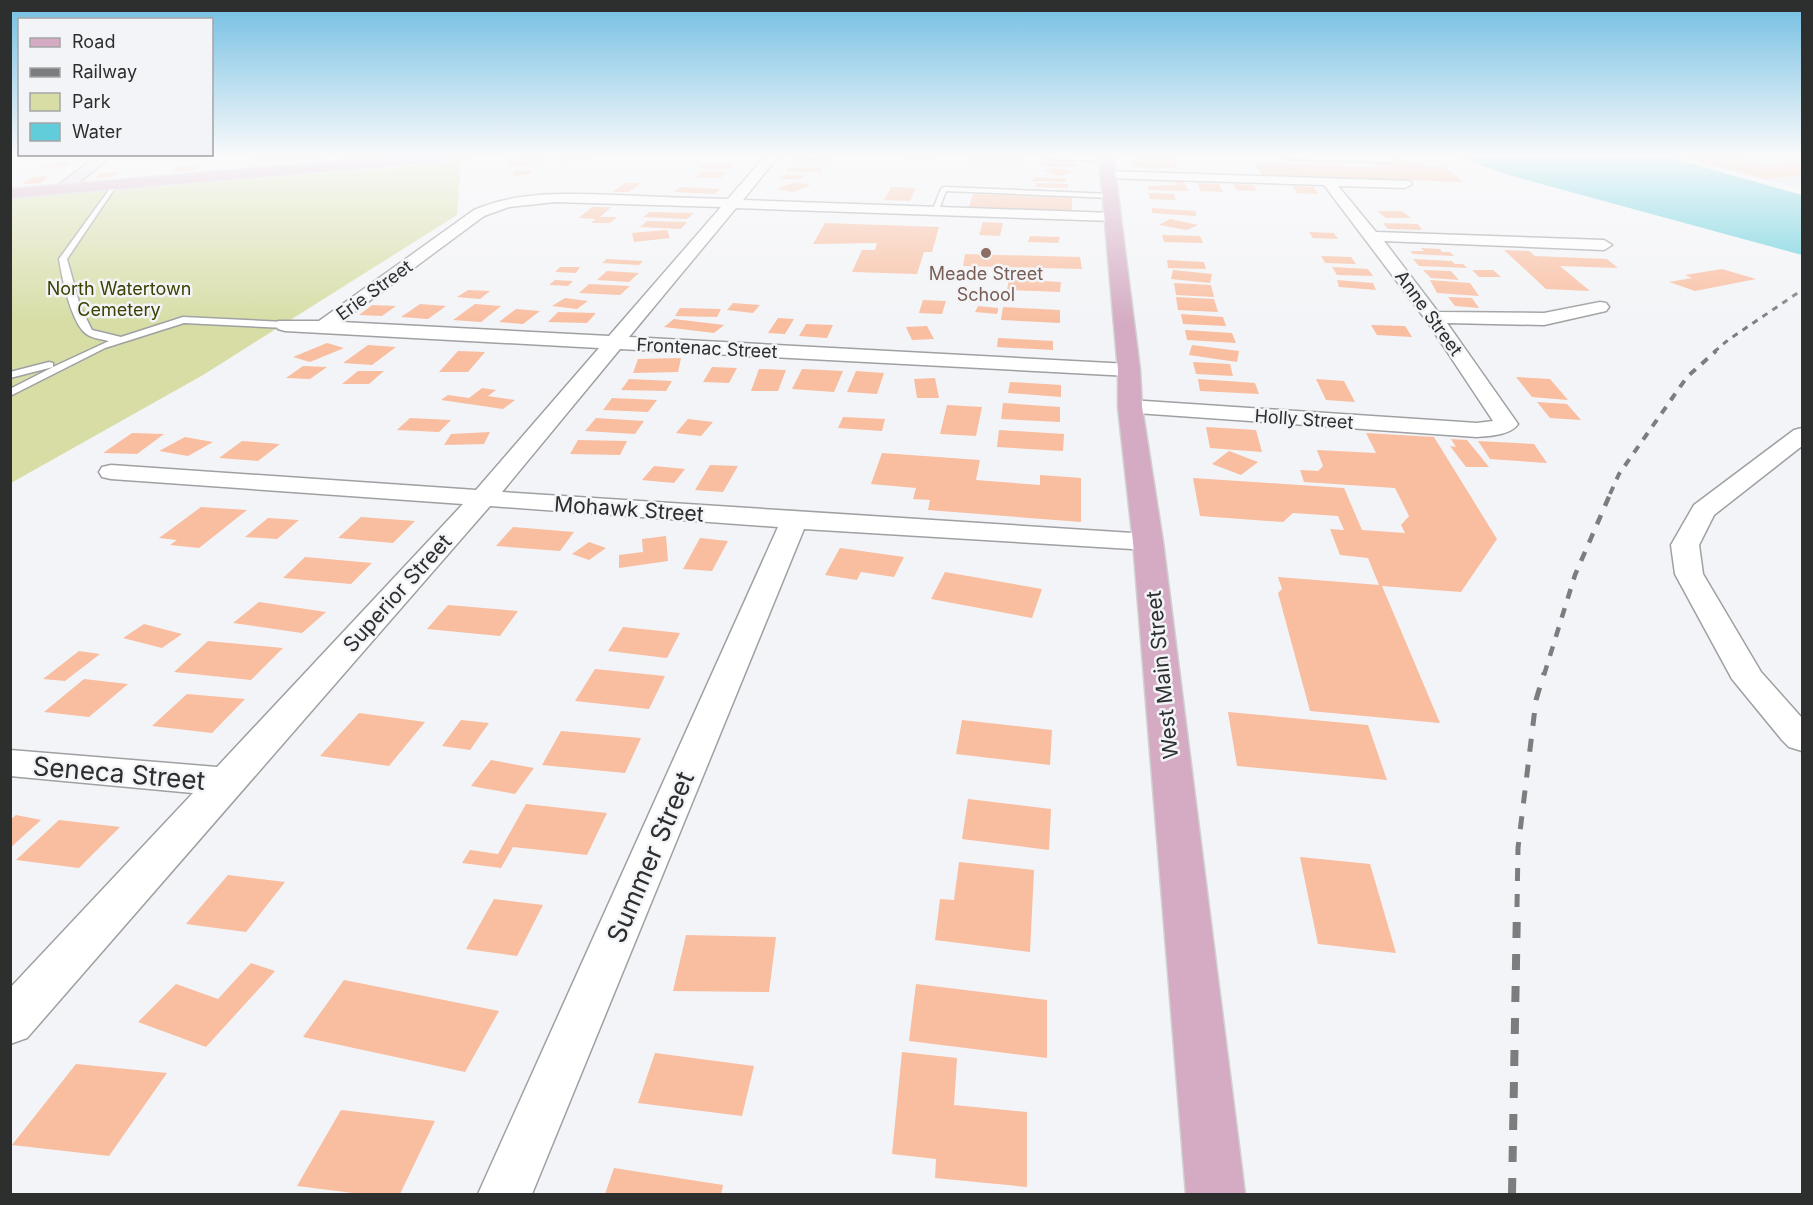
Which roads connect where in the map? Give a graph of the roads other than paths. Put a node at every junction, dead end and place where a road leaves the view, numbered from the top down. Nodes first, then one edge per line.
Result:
1 (96, 211) edge
2 (484, 211) edge
3 (725, 211) edge
4 (917, 211) edge
5 (938, 211) edge
6 (1112, 211) edge
7 (1352, 211) edge
8 (934, 212) joint
9 (1372, 236) junction
10 (1604, 245) dead end
11 (1600, 307) dead end
12 (1433, 317) junction
13 (285, 325) joint
14 (323, 327) junction
15 (119, 339) junction
16 (614, 343) junction
17 (78, 357) junction
18 (1129, 370) junction
19 (10, 375) edge
20 (10, 393) edge
21 (1130, 407) junction
22 (1477, 430) joint
23 (1803, 435) edge
24 (111, 472) dead end
25 (483, 498) junction
26 (794, 520) junction
27 (1148, 542) junction
28 (1803, 738) edge
29 (10, 763) edge
30 (227, 782) junction
31 (10, 1022) edge
32 (505, 1194) edge
33 (1216, 1194) edge

1 - 15 lane
2 - 14 street, Erie Street
3 - 16 street, Superior Street
4 - 8 street, Erie Street
5 - 8 street, Erie Street
6 - 18 main road, West Main Street
7 - 9 street, Anne Street
9 - 10 street
9 - 12 street, Anne Street
11 - 12 street
12 - 22 street, Anne Street
13 - 14 street, Frontenac Street
13 - 15 lane
14 - 16 street, Frontenac Street
15 - 17 lane
16 - 18 street, Frontenac Street
16 - 25 street, Superior Street
17 - 19 lane
17 - 20 lane
18 - 21 main road, West Main Street
21 - 22 street, Holly Street
21 - 27 main road, West Main Street
23 - 28 street
24 - 25 street, Mohawk Street
25 - 26 street, Mohawk Street
25 - 30 street, Superior Street
26 - 27 street, Mohawk Street
26 - 32 street, Summer Street
27 - 33 main road, West Main Street
29 - 30 street, Seneca Street
30 - 31 street, Superior Street

